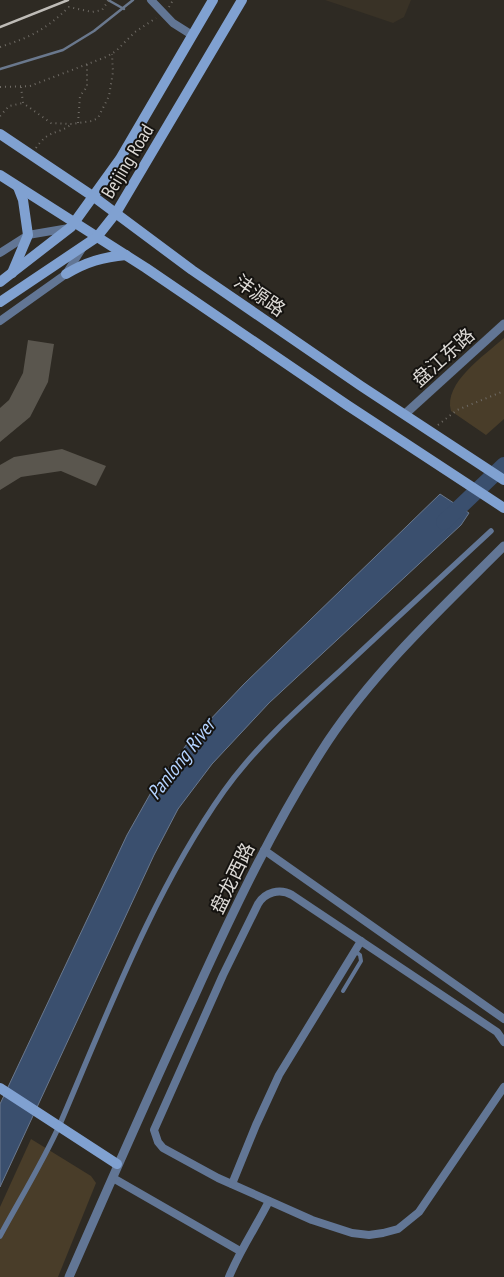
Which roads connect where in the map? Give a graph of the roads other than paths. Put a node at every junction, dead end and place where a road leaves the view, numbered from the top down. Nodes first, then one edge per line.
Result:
1 (150, 0) edge
2 (213, 0) edge
3 (242, 0) edge
4 (192, 35) junction
5 (0, 134) edge
6 (0, 175) edge
7 (18, 187) junction
8 (94, 197) junction
9 (116, 213) junction
10 (73, 225) junction
11 (28, 235) junction
12 (97, 237) junction
13 (84, 246) junction
14 (0, 253) edge
15 (126, 255) junction
16 (12, 274) junction
17 (66, 274) junction
18 (0, 282) edge
19 (0, 302) edge
20 (0, 321) edge
21 (504, 324) edge
22 (405, 414) junction
23 (504, 480) edge
24 (501, 506) edge
25 (491, 531) dead end
26 (504, 546) edge
27 (264, 850) junction
28 (361, 941) junction
29 (355, 951) junction
30 (343, 991) dead end
31 (504, 1019) edge
32 (504, 1042) edge
33 (504, 1087) edge
34 (0, 1088) edge
35 (59, 1126) junction
36 (117, 1164) junction
37 (112, 1178) junction
38 (232, 1184) junction
39 (269, 1201) junction
40 (0, 1236) edge
41 (240, 1251) junction
42 (69, 1277) edge
43 (228, 1277) edge

1 - 4 street
2 - 4 main road, Beijing Road
3 - 9 main road, Beijing Road
4 - 8 main road, Beijing Road
5 - 8 main road, 沣源路
6 - 7 main road
7 - 10 main road
7 - 11 main road
8 - 9 main road, 沣源路
8 - 10 main road, Beijing Road
9 - 12 main road, Beijing Road
9 - 22 main road, 沣源路
10 - 11 street
10 - 12 main road
10 - 16 main road, Beijing Road
11 - 14 street
11 - 16 main road
12 - 13 main road, Beijing Road
12 - 15 main road
13 - 17 street
13 - 19 main road, Beijing Road
15 - 17 main road
15 - 24 main road
16 - 18 main road, Beijing Road
17 - 20 street
21 - 22 street, 盘江东路
22 - 23 main road, 沣源路
25 - 35 street
26 - 27 street, 盘龙西路
27 - 31 street
27 - 36 street, 盘龙西路
28 - 29 street
28 - 32 street
28 - 38 street
29 - 30 lane
29 - 38 street
33 - 39 street
34 - 35 main road
35 - 36 main road
35 - 40 street
36 - 37 street, 盘龙西路
37 - 41 street
37 - 42 street, 盘龙西路
38 - 39 street
39 - 41 street
41 - 43 street

